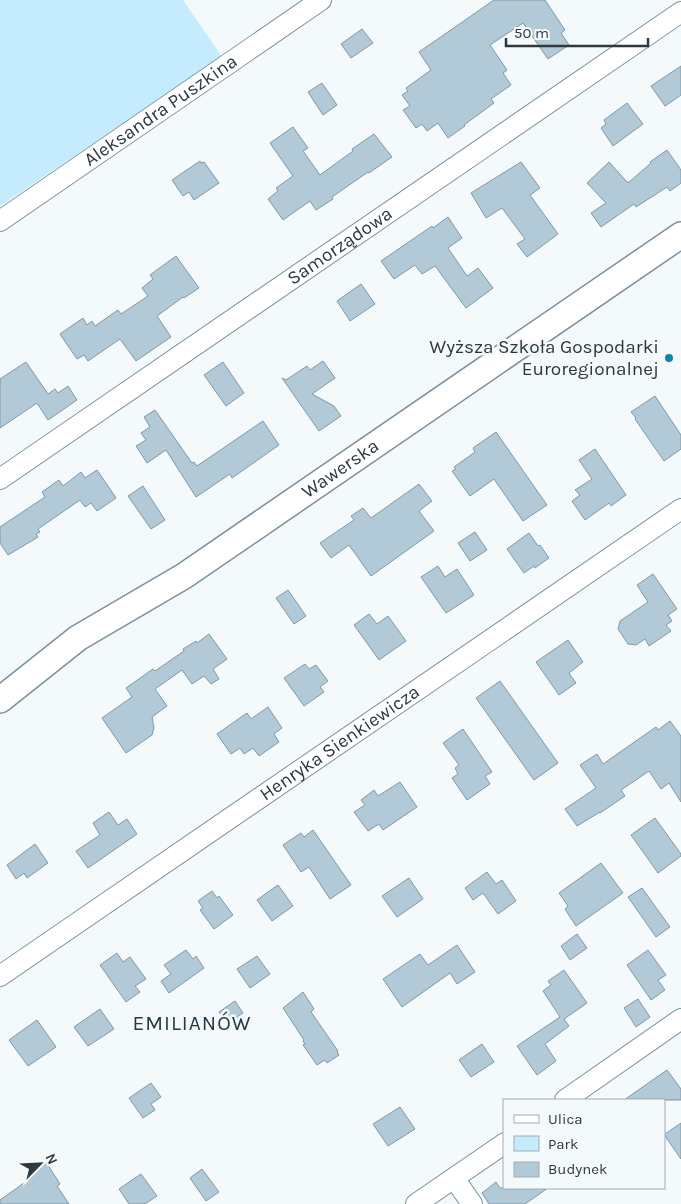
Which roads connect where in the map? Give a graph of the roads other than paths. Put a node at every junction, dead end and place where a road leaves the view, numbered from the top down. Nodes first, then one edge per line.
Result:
1 (321, 0) edge
2 (681, 12) edge
3 (0, 222) edge
4 (681, 235) edge
5 (0, 479) edge
6 (681, 509) edge
7 (0, 700) edge
8 (0, 976) edge
9 (681, 1019) edge
10 (566, 1099) edge
11 (503, 1143) edge
12 (454, 1178) junction
13 (416, 1204) edge
14 (472, 1204) edge

1 - 3 street, Aleksandra Puszkina
2 - 5 street, Samorządowa
4 - 7 street, Wawerska
6 - 8 street, Henryka Sienkiewicza
9 - 10 street
11 - 12 street
12 - 13 street
12 - 14 street

